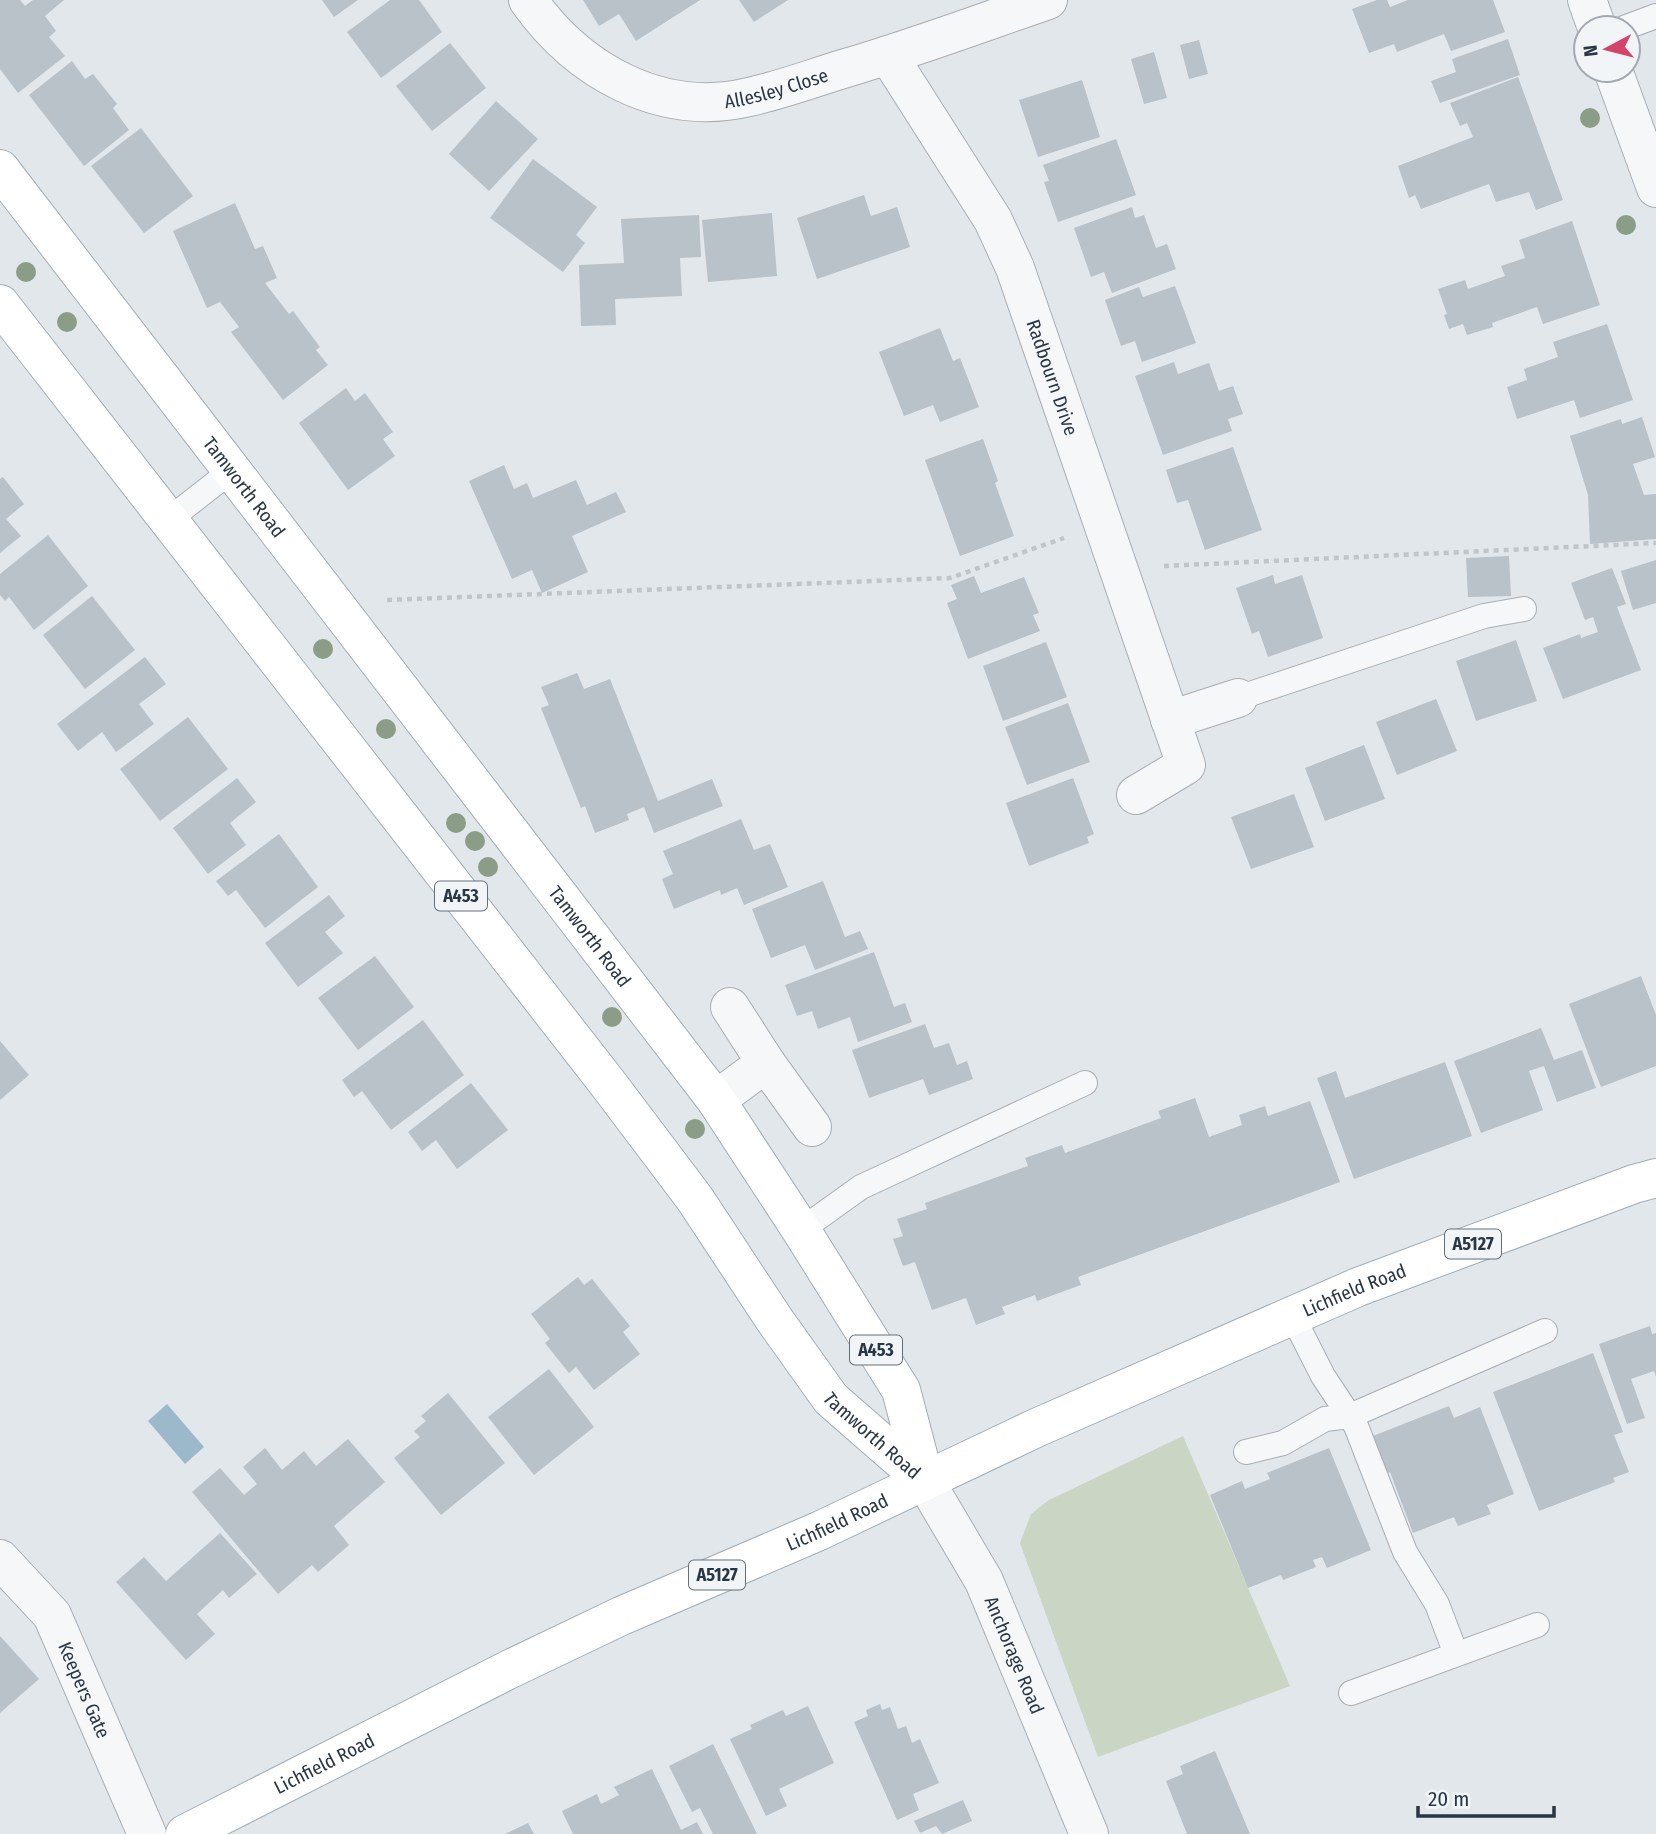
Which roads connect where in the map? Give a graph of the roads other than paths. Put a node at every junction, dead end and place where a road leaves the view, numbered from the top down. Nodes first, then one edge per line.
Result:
1 (528, 0) edge
2 (1048, 0) edge
3 (888, 55) junction
4 (1618, 84) edge
5 (0, 169) edge
6 (1656, 188) edge
7 (0, 304) edge
8 (231, 471) junction
9 (167, 521) junction
10 (1524, 609) dead end
11 (1238, 698) joint
12 (1170, 720) junction
13 (1136, 795) dead end
14 (730, 1007) dead end
15 (766, 1063) junction
16 (1085, 1083) dead end
17 (716, 1100) junction
18 (812, 1127) dead end
19 (1656, 1178) edge
20 (801, 1230) junction
21 (1293, 1317) junction
22 (1545, 1331) dead end
23 (1350, 1416) junction
24 (1246, 1452) dead end
25 (925, 1481) junction
26 (0, 1559) edge
27 (1537, 1625) dead end
28 (1456, 1654) junction
29 (1351, 1693) dead end
30 (146, 1834) edge
31 (185, 1834) edge
32 (1089, 1834) edge

1 - 3 street, Allesley Close
2 - 3 street, Allesley Close
3 - 12 street, Radbourn Drive
4 - 6 street
5 - 8 main road, Tamworth Road / A453
7 - 9 main road, Tamworth Road / A453
8 - 9 lane
8 - 17 main road, Tamworth Road / A453
9 - 25 main road, Tamworth Road / A453
10 - 11 lane
11 - 12 street
12 - 13 street, Radbourn Drive
14 - 15 street
15 - 17 street
15 - 18 street
16 - 20 lane
17 - 20 main road, Tamworth Road / A453
19 - 21 main road, Lichfield Road / A5127
20 - 25 main road, Tamworth Road / A453
21 - 23 lane
21 - 25 main road, Lichfield Road / A5127
22 - 23 lane
23 - 24 lane
23 - 28 lane
25 - 31 main road, Lichfield Road / A5127
25 - 32 street, Anchorage Road
26 - 30 street, Keepers Gate
27 - 28 lane
28 - 29 lane

